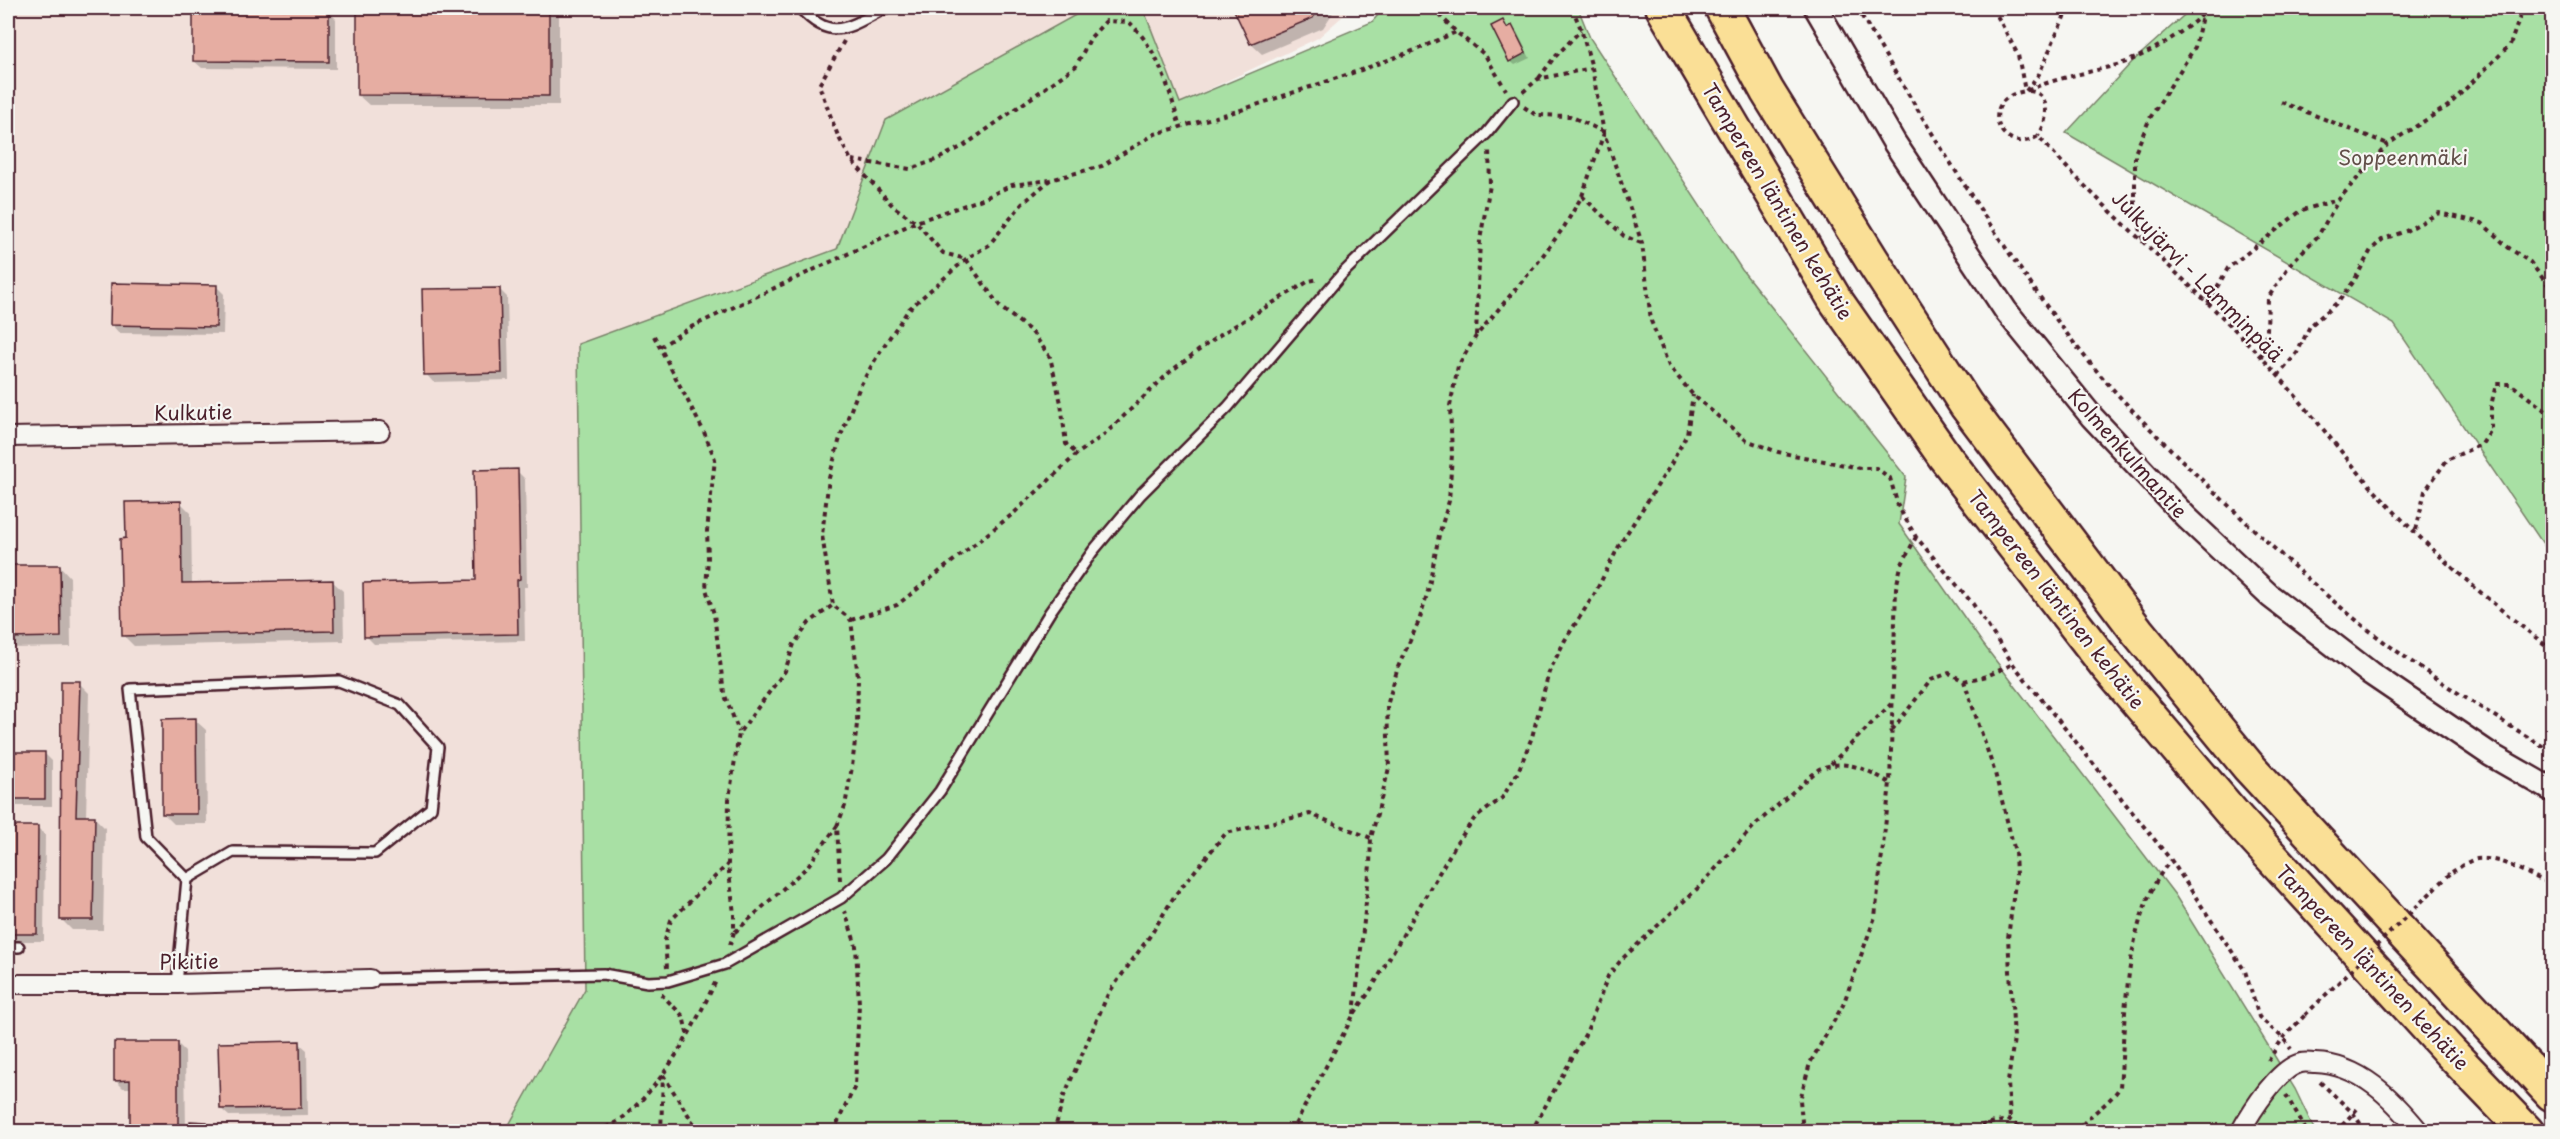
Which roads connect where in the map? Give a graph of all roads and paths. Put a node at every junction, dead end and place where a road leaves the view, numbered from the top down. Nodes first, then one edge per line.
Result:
1 (800, 8) edge
2 (886, 8) edge
3 (1433, 8) edge
4 (1572, 8) edge
5 (1663, 8) edge
6 (1722, 8) edge
7 (1816, 8) edge
8 (1857, 8) edge
9 (1993, 8) edge
10 (2068, 8) edge
11 (2209, 8) edge
12 (2523, 8) edge
13 (2202, 15) junction
14 (849, 26) junction
15 (1581, 30) junction
16 (1456, 32) junction
17 (1592, 69) junction
18 (1538, 79) junction
19 (2025, 91) junction
20 (1514, 101) junction
21 (2281, 102) dead end
22 (1180, 128) junction
23 (1487, 133) junction
24 (1604, 133) junction
25 (2038, 136) junction
26 (2388, 144) junction
27 (851, 160) junction
28 (1050, 180) junction
29 (1582, 196) junction
30 (2339, 199) junction
31 (916, 222) junction
32 (2143, 241) junction
33 (1642, 243) junction
34 (966, 259) junction
35 (1342, 274) junction
36 (2553, 290) edge
37 (2208, 303) junction
38 (654, 336) dead end
39 (1476, 336) junction
40 (660, 346) junction
41 (2261, 357) junction
42 (2278, 376) junction
43 (1693, 395) junction
44 (2553, 416) edge
45 (380, 431) dead end
46 (8, 437) edge
47 (1077, 454) junction
48 (2416, 531) junction
49 (1916, 537) junction
50 (833, 605) junction
51 (851, 620) junction
52 (2553, 650) edge
53 (2013, 664) junction
54 (1964, 681) junction
55 (1892, 704) junction
56 (1891, 731) junction
57 (739, 733) junction
58 (2553, 752) edge
59 (1831, 764) junction
60 (1890, 783) junction
61 (2553, 790) edge
62 (837, 826) junction
63 (1371, 838) junction
64 (2171, 860) junction
65 (728, 864) junction
66 (187, 879) junction
67 (2553, 883) edge
68 (841, 898) junction
69 (734, 932) junction
70 (8, 947) edge
71 (19, 947) dead end
72 (725, 964) junction
73 (370, 979) joint
74 (668, 981) junction
75 (648, 982) junction
76 (8, 984) edge
77 (177, 984) junction
78 (2455, 991) junction
79 (1353, 1014) junction
80 (2305, 1015) dead end
81 (688, 1037) junction
82 (2300, 1063) junction
83 (2553, 1071) edge
84 (663, 1075) junction
85 (2277, 1078) junction
86 (2553, 1094) edge
87 (2355, 1111) junction
88 (2010, 1120) junction
89 (598, 1131) edge
90 (661, 1131) edge
91 (704, 1131) edge
92 (834, 1131) edge
93 (1054, 1131) edge
94 (1291, 1131) edge
95 (1531, 1131) edge
96 (1803, 1131) edge
97 (1964, 1131) edge
98 (2026, 1131) edge
99 (2077, 1131) edge
100 (2240, 1131) edge
101 (2307, 1131) edge
102 (2336, 1131) edge
103 (2366, 1131) edge
104 (2420, 1131) edge
105 (2527, 1131) edge

1 - 14 lane
2 - 14 lane
3 - 16 path
4 - 15 path
5 - 105 highway, Tampereen läntinen kehätie
6 - 78 highway
7 - 61 street, Kolmenkulmantie
8 - 58 path
9 - 19 path
10 - 19 path
11 - 13 path
12 - 26 path
13 - 19 path
13 - 32 path
14 - 27 path
15 - 17 path
15 - 18 path
16 - 20 path
16 - 22 path
17 - 18 path
17 - 24 path
18 - 20 path
19 - 25 path
19 - 25 path
20 - 23 lane
20 - 24 path
21 - 26 path
22 - 27 path
22 - 28 path
23 - 35 lane
23 - 39 path
24 - 29 path
24 - 33 path
25 - 32 path, Julkujärvi - Lamminpää
26 - 30 path
27 - 31 path
28 - 31 path
28 - 34 path
29 - 33 path
29 - 39 path
30 - 37 path
30 - 41 path
31 - 34 path
31 - 40 path
32 - 37 path, Julkujärvi - Lamminpää
33 - 43 path
34 - 47 path
34 - 50 path
35 - 47 path
35 - 68 lane
36 - 42 path
37 - 41 path, Julkujärvi - Lamminpää
38 - 40 path
39 - 63 path
40 - 57 path
41 - 42 path, Julkujärvi - Lamminpää
42 - 48 path, Julkujärvi - Lamminpää
43 - 49 path
43 - 79 path
44 - 48 path
45 - 46 street, Kulkutie
47 - 51 path
48 - 52 path, Julkujärvi - Lamminpää
49 - 53 path
49 - 55 path
50 - 51 path
50 - 57 path
51 - 62 path
53 - 54 path
53 - 64 path
54 - 56 path
54 - 88 path
55 - 56 path
55 - 59 path
56 - 60 path
57 - 65 path
59 - 60 path
59 - 95 path
60 - 96 path
62 - 68 path
62 - 69 path
63 - 79 path
63 - 93 path
64 - 82 path
64 - 99 path
65 - 69 path
65 - 74 path
66 - 66 lane
66 - 77 lane
67 - 80 path, bridge
68 - 72 lane
68 - 92 path
69 - 72 path
70 - 71 lane
72 - 74 lane
72 - 81 path
73 - 75 lane
73 - 77 street, Pikitie
74 - 75 lane
75 - 81 path
76 - 77 street, Pikitie
78 - 83 highway
78 - 86 highway
79 - 94 path
81 - 84 path
82 - 85 street
82 - 87 path
82 - 104 street
84 - 89 path
84 - 90 path
84 - 91 path
85 - 100 street
85 - 101 path
87 - 102 path
87 - 103 path
88 - 97 path
88 - 98 path

